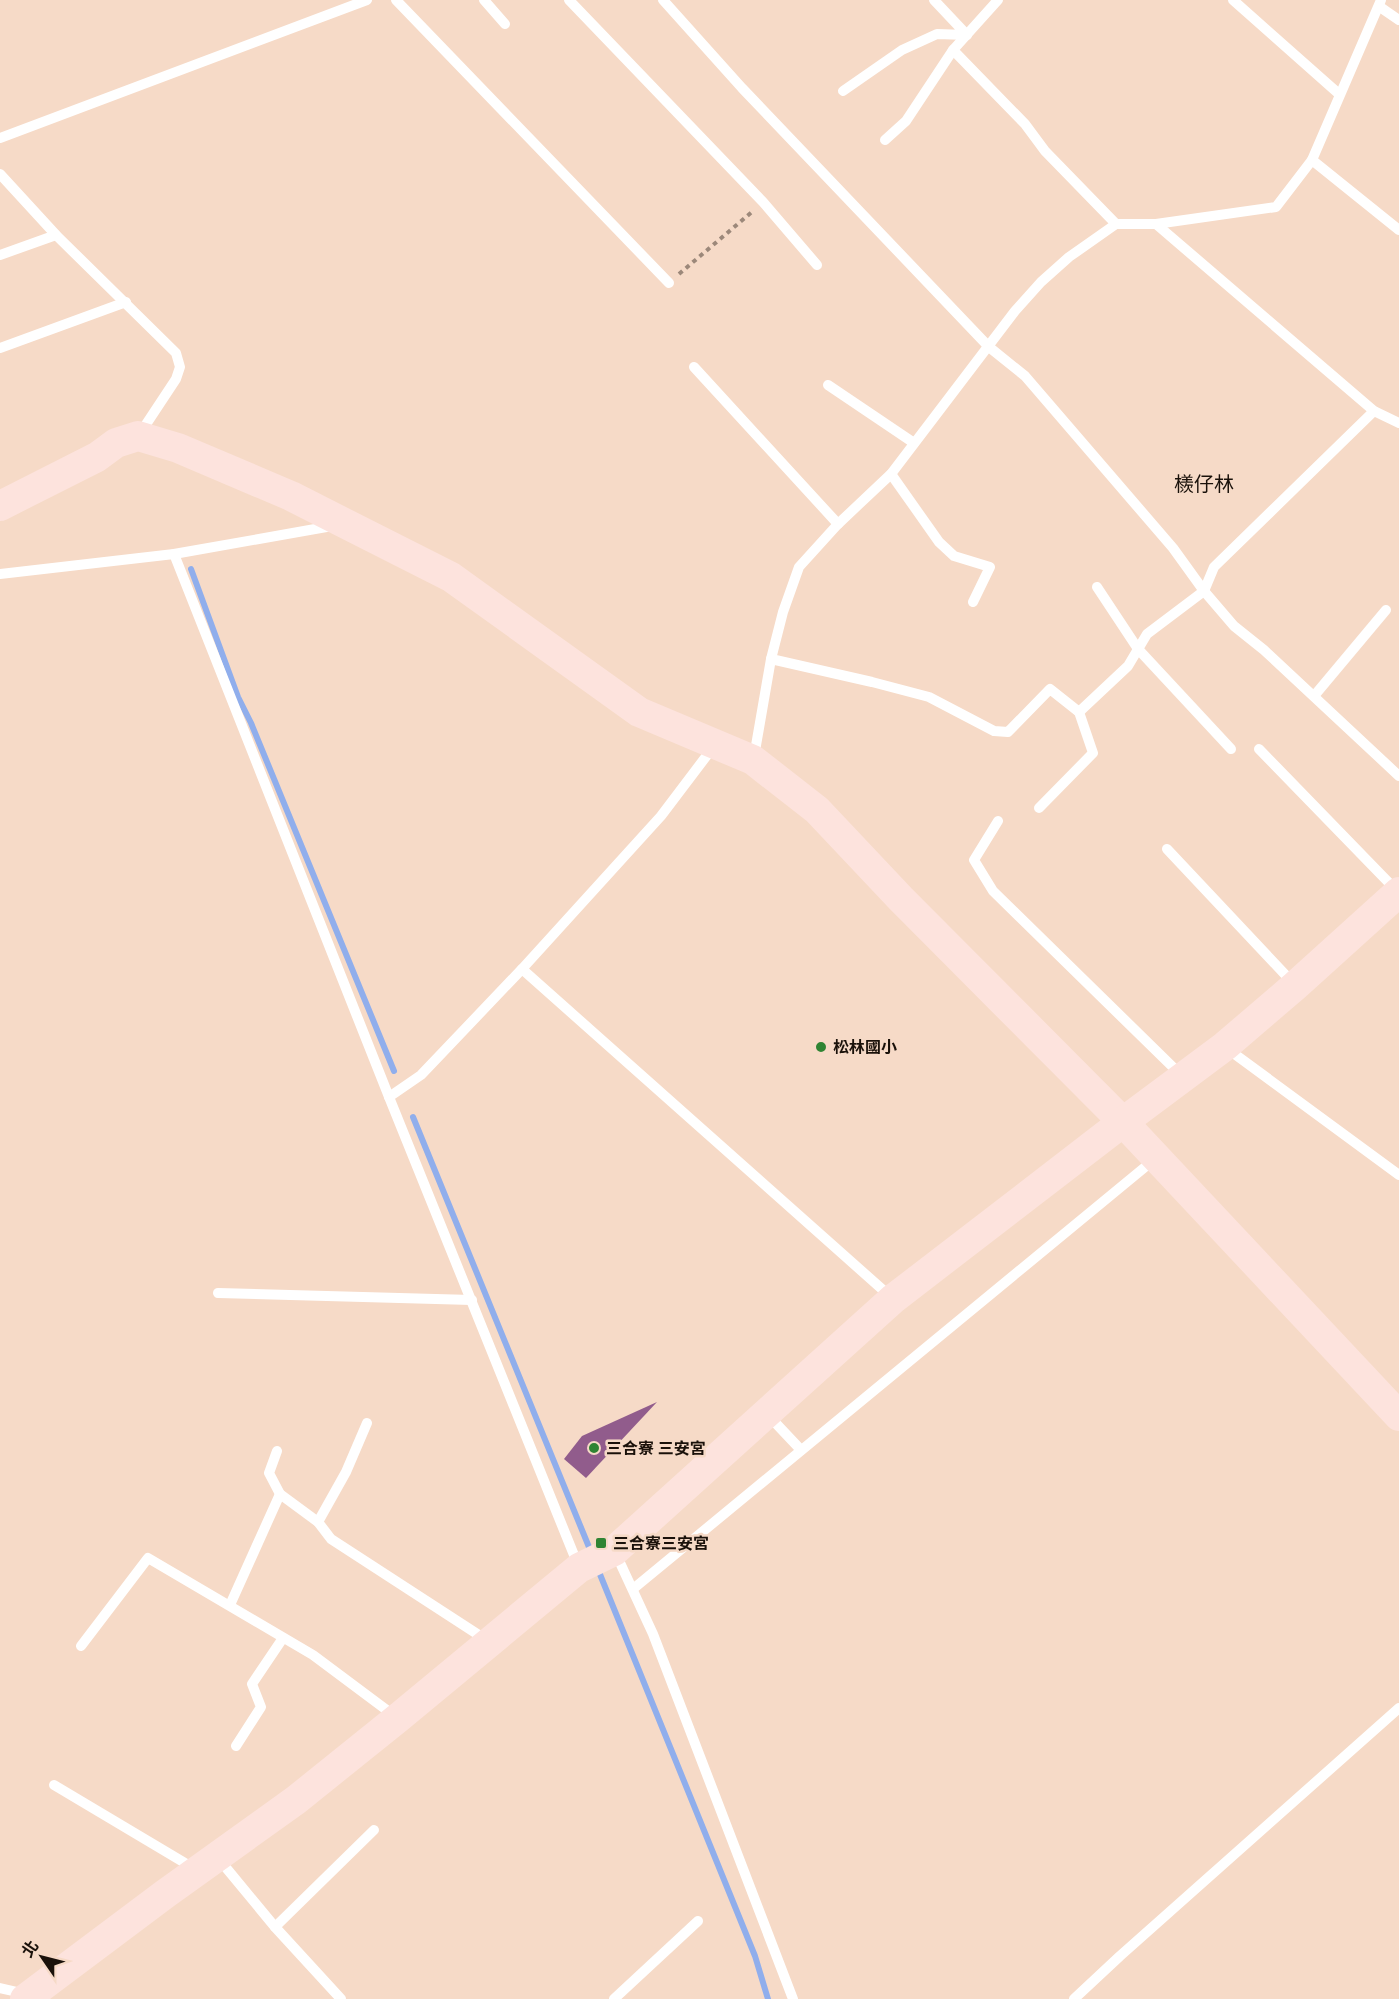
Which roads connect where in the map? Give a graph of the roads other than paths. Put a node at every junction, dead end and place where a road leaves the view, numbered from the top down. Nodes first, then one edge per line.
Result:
1 (367, 0) edge
2 (396, 0) edge
3 (484, 0) edge
4 (569, 0) edge
5 (663, 0) edge
6 (934, 0) edge
7 (998, 0) edge
8 (1233, 0) edge
9 (351, 3) edge
10 (1380, 3) edge
11 (1399, 20) edge
12 (505, 24) dead end
13 (967, 35) junction
14 (953, 50) junction
15 (843, 91) dead end
16 (1339, 94) junction
17 (0, 138) edge
18 (885, 140) dead end
19 (1312, 160) junction
20 (0, 174) edge
21 (1116, 224) junction
22 (1156, 224) junction
23 (1399, 230) edge
24 (56, 236) junction
25 (0, 255) edge
26 (817, 265) dead end
27 (669, 283) road end
28 (126, 302) junction
29 (989, 347) junction
30 (0, 348) edge
31 (694, 367) dead end
32 (828, 385) dead end
33 (1374, 411) junction
34 (1399, 423) edge
35 (138, 436) junction
36 (914, 443) junction
37 (891, 474) junction
38 (0, 506) edge
39 (345, 523) junction
40 (838, 524) junction
41 (174, 554) junction
42 (0, 574) edge
43 (1097, 587) dead end
44 (1204, 591) junction
45 (974, 602) dead end
46 (1386, 610) dead end
47 (1138, 649) junction
48 (771, 659) junction
49 (1314, 696) junction
50 (1078, 712) junction
51 (716, 743) junction
52 (1231, 749) dead end
53 (1259, 749) dead end
54 (753, 760) junction
55 (1399, 776) edge
56 (1039, 808) dead end
57 (998, 821) dead end
58 (1167, 849) dead end
59 (1399, 892) edge
60 (522, 969) junction
61 (1295, 986) junction
62 (1225, 1046) junction
63 (1183, 1077) junction
64 (389, 1097) junction
65 (1123, 1122) junction
66 (1157, 1157) junction
67 (1399, 1175) edge
68 (218, 1293) dead end
69 (893, 1299) junction
70 (472, 1300) junction
71 (766, 1412) junction
72 (1399, 1416) edge
73 (367, 1423) dead end
74 (801, 1450) junction
75 (277, 1451) dead end
76 (280, 1494) junction
77 (318, 1522) junction
78 (614, 1551) junction
79 (579, 1568) junction
80 (633, 1589) junction
81 (230, 1605) junction
82 (283, 1638) junction
83 (489, 1642) junction
84 (81, 1646) dead end
85 (1399, 1708) edge
86 (398, 1718) junction
87 (236, 1746) dead end
88 (54, 1785) dead end
89 (374, 1830) dead end
90 (208, 1865) junction
91 (698, 1922) dead end
92 (274, 1927) junction
93 (0, 1988) edge
94 (28, 1997) edge
95 (341, 1999) edge
96 (614, 1999) edge
97 (793, 1999) edge
98 (1074, 1999) edge

1 - 9 lane
2 - 27 lane
3 - 12 lane
4 - 26 lane
5 - 29 lane
6 - 13 lane
7 - 13 lane
8 - 16 lane
9 - 17 lane
10 - 11 lane
10 - 16 lane
13 - 14 lane
13 - 15 lane
14 - 18 lane
14 - 21 lane
16 - 19 lane
19 - 22 lane
19 - 23 lane
20 - 24 lane
21 - 22 lane
21 - 29 lane
22 - 33 lane
24 - 25 lane
24 - 28 lane
28 - 30 lane
28 - 35 lane
29 - 36 lane
29 - 44 lane
31 - 40 lane
32 - 36 lane
33 - 34 lane
33 - 44 lane
35 - 38 street
35 - 39 street
36 - 37 lane
37 - 40 lane
37 - 45 lane
39 - 41 lane
39 - 51 street
40 - 48 lane
41 - 42 lane
41 - 64 lane
43 - 47 lane
44 - 47 lane
44 - 49 lane
46 - 49 lane
47 - 50 lane
47 - 52 lane
48 - 50 lane
48 - 54 lane
49 - 55 lane
50 - 56 lane
51 - 54 street
51 - 60 lane
53 - 59 lane
54 - 65 street
57 - 63 lane
58 - 61 lane
59 - 61 street
60 - 64 lane
60 - 69 lane
61 - 62 street
62 - 63 street
62 - 67 lane
63 - 65 street
64 - 70 lane
65 - 66 street
65 - 69 street
66 - 72 street
66 - 74 lane
68 - 70 lane
69 - 71 street
70 - 79 lane
71 - 74 lane
71 - 78 street
73 - 77 lane
74 - 80 lane
75 - 76 lane
76 - 77 lane
76 - 81 lane
77 - 83 lane
78 - 79 street
78 - 80 lane
79 - 83 street
80 - 97 lane
81 - 82 lane
81 - 84 lane
82 - 86 lane
82 - 87 lane
83 - 86 street
85 - 98 lane
86 - 90 street
88 - 90 lane
89 - 92 lane
90 - 92 lane
90 - 94 street
91 - 96 lane
92 - 95 lane
93 - 94 lane

